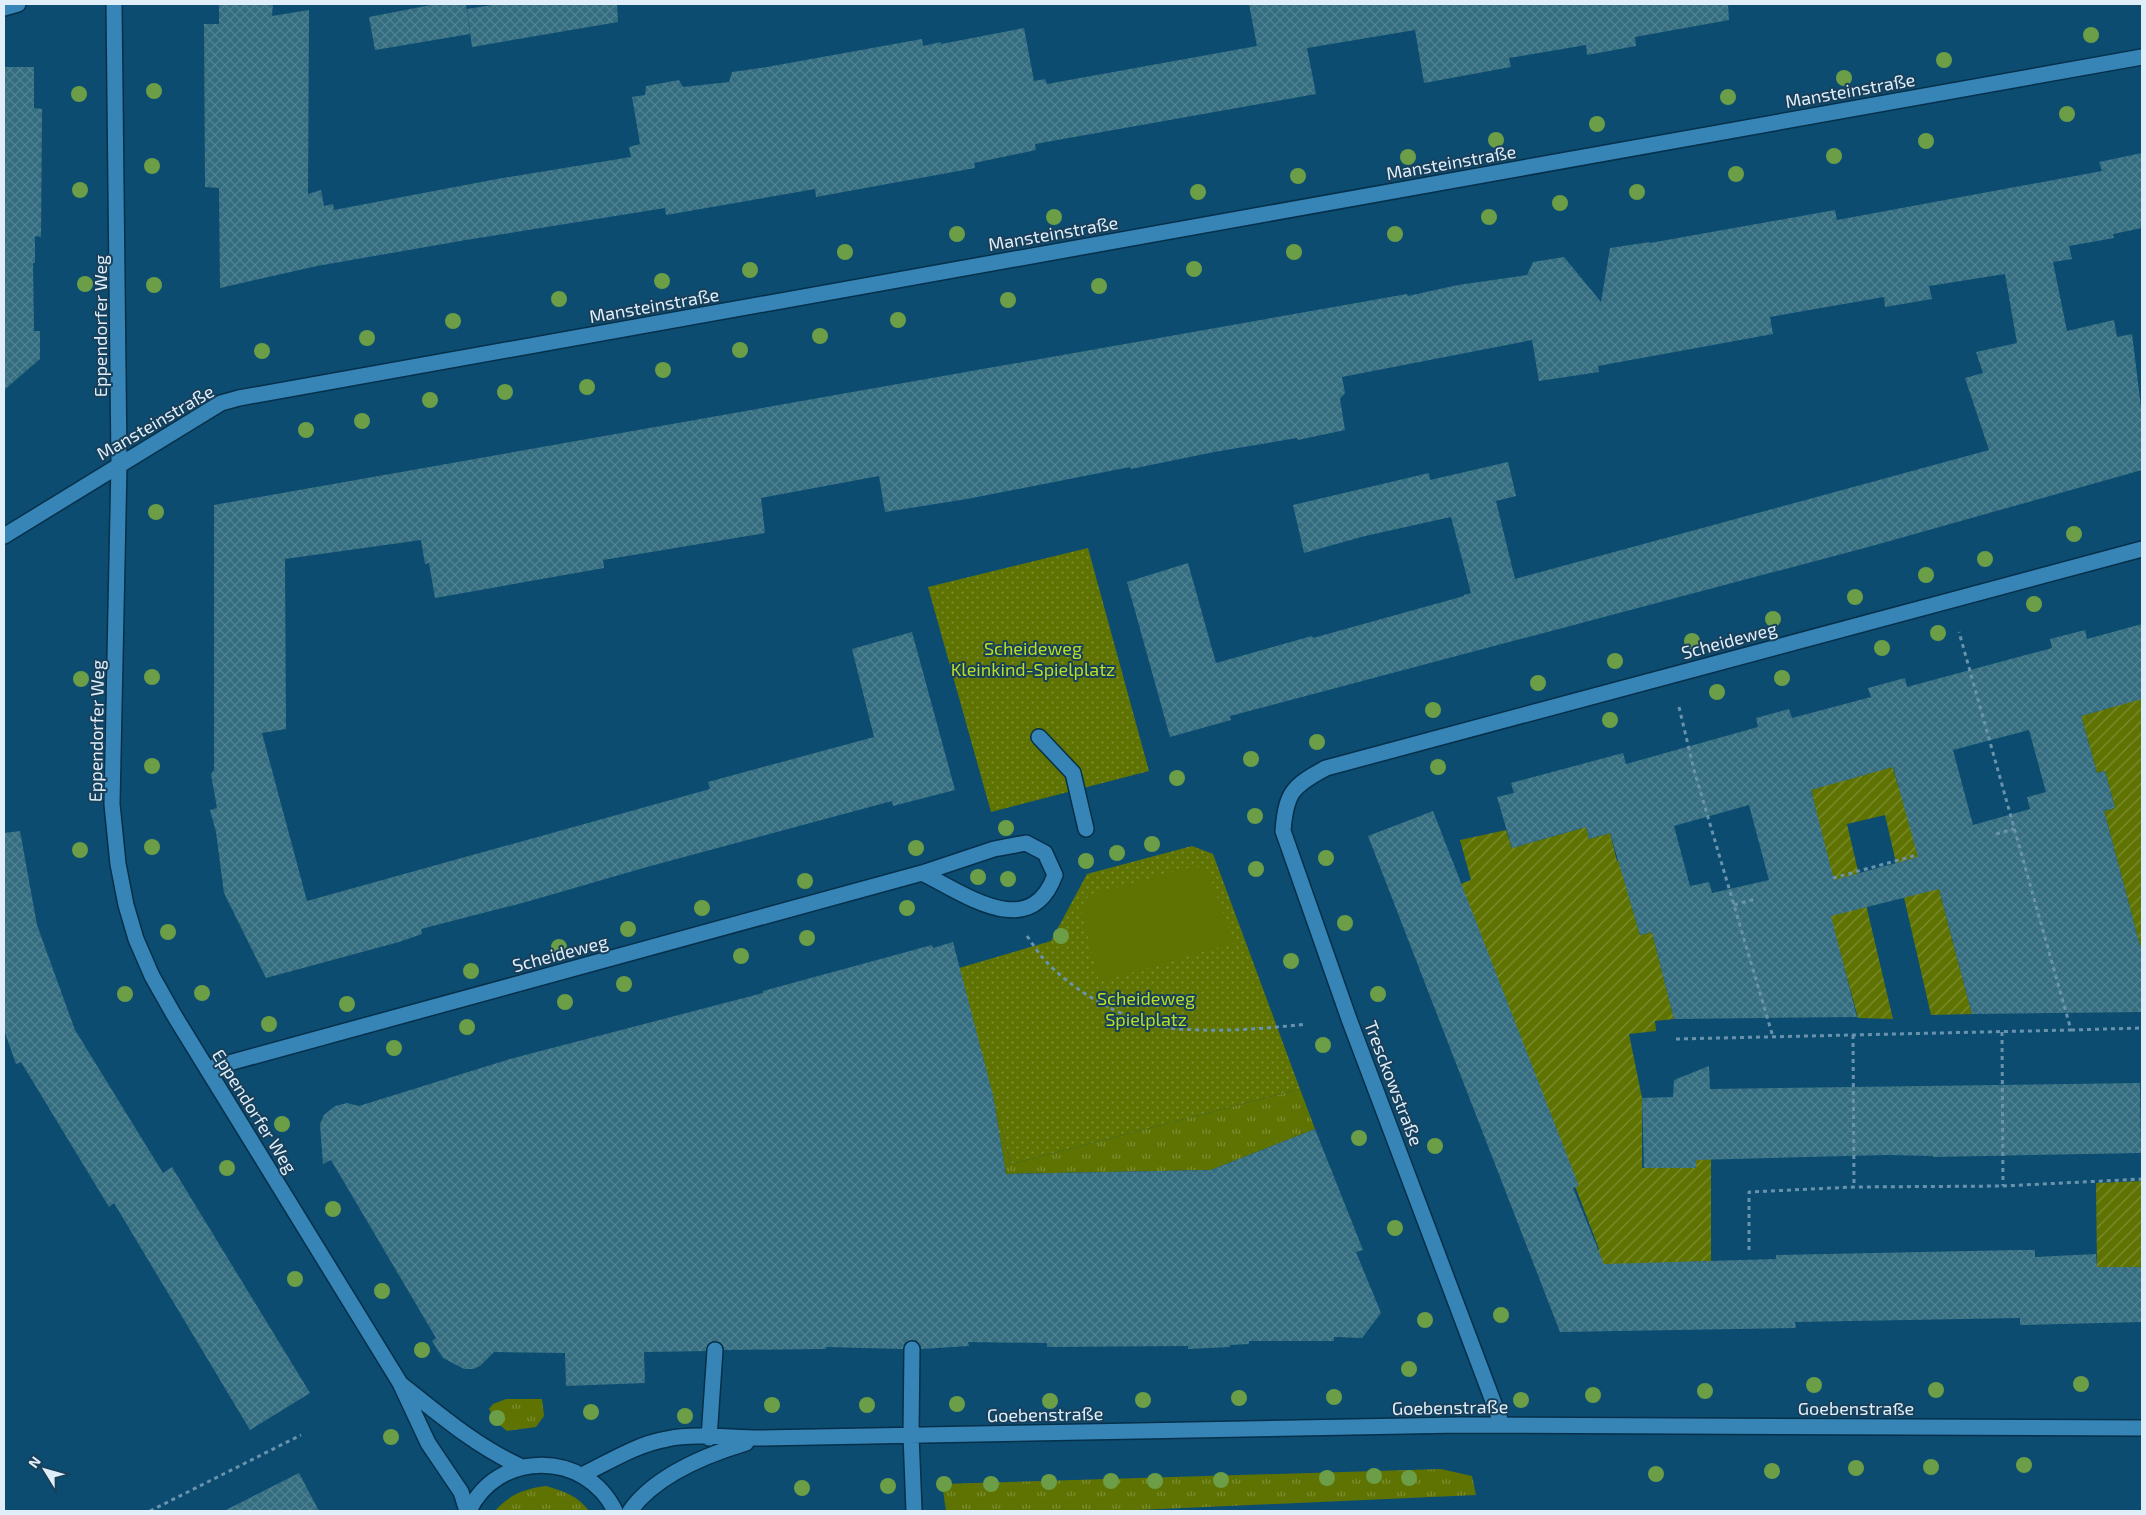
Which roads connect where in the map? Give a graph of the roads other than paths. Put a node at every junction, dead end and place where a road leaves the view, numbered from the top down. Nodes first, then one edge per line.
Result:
1 (18, 4) edge
2 (114, 4) edge
3 (4, 8) edge
4 (2142, 57) edge
5 (119, 464) junction
6 (4, 536) edge
7 (2142, 548) edge
8 (1039, 738) dead end
9 (1326, 768) joint
10 (1086, 829) dead end
11 (922, 873) junction
12 (207, 1069) junction
13 (912, 1349) dead end
14 (716, 1350) dead end
15 (400, 1383) junction
16 (1502, 1425) junction
17 (2142, 1428) edge
18 (911, 1435) junction
19 (710, 1438) junction
20 (759, 1438) junction
21 (522, 1467) junction
22 (582, 1475) junction
23 (468, 1511) edge
24 (615, 1511) edge
25 (630, 1511) edge
26 (914, 1511) edge

1 - 3 street
2 - 5 street, Eppendorfer Weg
4 - 5 street, Mansteinstraße
5 - 6 street, Mansteinstraße
5 - 12 street, Eppendorfer Weg
7 - 9 street, Scheideweg
8 - 10 street
9 - 16 street, Tresckowstraße
11 - 11 street, Scheideweg
11 - 12 street, Scheideweg
12 - 15 street, Eppendorfer Weg
13 - 18 street
14 - 19 street
15 - 21 street, Eppendorfer Weg
15 - 23 street, Eppendorfer Weg
16 - 17 street, Goebenstraße
16 - 18 street, Goebenstraße
18 - 20 street, Goebenstraße
18 - 26 street
19 - 20 street, Goebenstraße
19 - 22 street, Goebenstraße
20 - 25 street, Goebenstraße
21 - 22 street, Eppendorfer Weg
21 - 23 street, Eppendorfer Weg
22 - 24 street, Eppendorfer Weg

